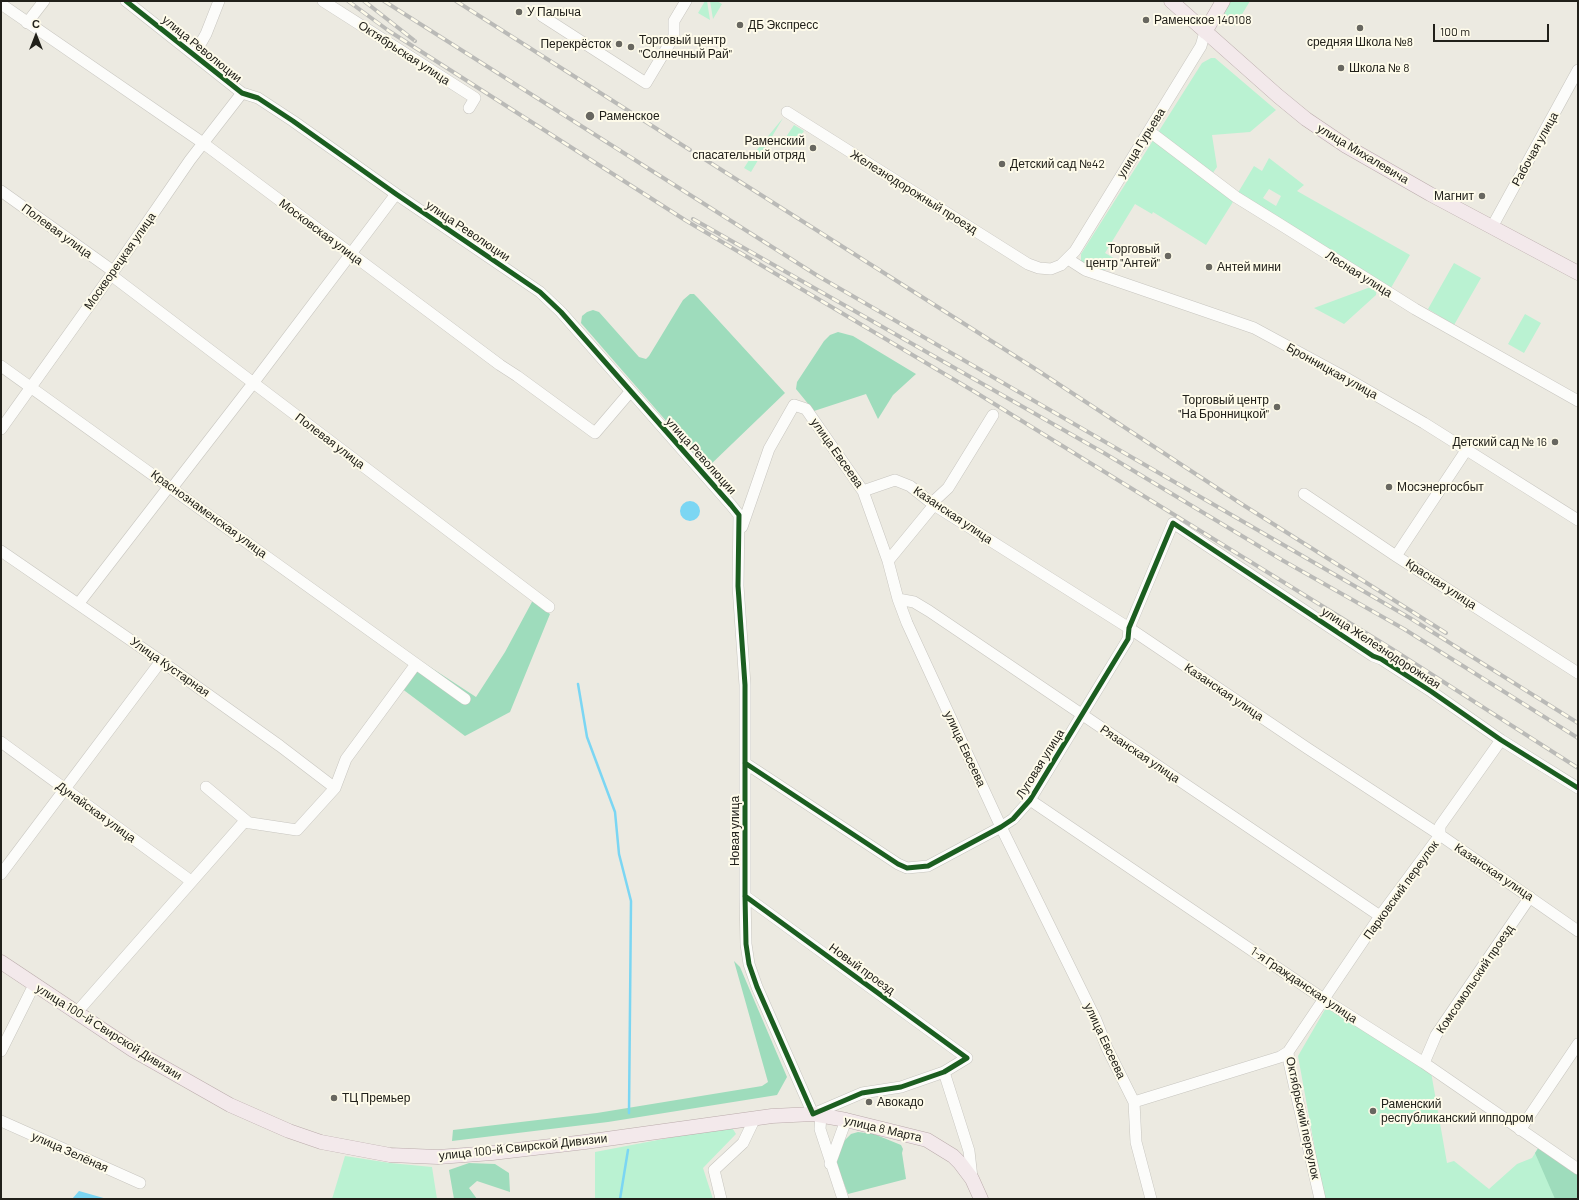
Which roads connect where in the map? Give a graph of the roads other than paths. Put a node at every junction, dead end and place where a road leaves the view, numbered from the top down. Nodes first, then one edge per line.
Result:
1 (44, 1) edge
2 (126, 1) edge
3 (220, 1) edge
4 (323, 1) edge
5 (686, 1) edge
6 (1171, 1) edge
7 (1223, 1) edge
8 (1, 4) edge
9 (542, 16) dead end
10 (27, 23) junction
11 (1205, 32) junction
12 (194, 54) junction
13 (1578, 70) edge
14 (242, 93) junction
15 (469, 108) dead end
16 (787, 112) dead end
17 (1149, 131) junction
18 (203, 143) junction
19 (1, 191) edge
20 (396, 194) junction
21 (1492, 227) junction
22 (351, 254) junction
23 (1068, 259) junction
24 (1043, 269) joint
25 (1578, 272) edge
26 (112, 273) junction
27 (1, 366) edge
28 (254, 382) junction
29 (31, 387) junction
30 (630, 392) junction
31 (1578, 401) edge
32 (993, 415) dead end
33 (1, 429) edge
34 (1467, 449) junction
35 (172, 488) junction
36 (863, 491) junction
37 (1304, 494) dead end
38 (934, 506) junction
39 (1578, 520) edge
40 (1173, 523) joint
41 (739, 535) junction
42 (1, 551) edge
43 (1396, 556) junction
44 (888, 561) junction
45 (898, 599) junction
46 (79, 603) junction
47 (549, 607) dead end
48 (1130, 628) junction
49 (161, 661) junction
50 (416, 664) junction
51 (1578, 673) edge
52 (465, 699) dead end
53 (1082, 714) junction
54 (1501, 740) junction
55 (1, 742) edge
56 (745, 763) junction
57 (206, 786) dead end
58 (335, 788) junction
59 (1578, 788) edge
60 (66, 790) junction
61 (1030, 800) junction
62 (249, 823) junction
63 (1001, 827) junction
64 (1440, 835) junction
65 (1, 874) edge
66 (192, 881) junction
67 (745, 896) junction
68 (1530, 897) junction
69 (1380, 916) junction
70 (1578, 931) edge
71 (1, 962) edge
72 (34, 985) junction
73 (1325, 1000) junction
74 (77, 1012) junction
75 (1578, 1044) edge
76 (1, 1051) edge
77 (1288, 1052) junction
78 (1424, 1063) junction
79 (944, 1072) junction
80 (1134, 1102) junction
81 (821, 1116) junction
82 (755, 1118) junction
83 (846, 1120) junction
84 (1, 1121) edge
85 (1520, 1130) junction
86 (830, 1164) junction
87 (1578, 1169) edge
88 (972, 1179) junction
89 (140, 1182) dead end
90 (721, 1199) edge
91 (843, 1199) edge
92 (981, 1199) edge
93 (1151, 1199) edge
94 (1320, 1199) edge

1 - 10 street
2 - 12 street, улица Революции
3 - 12 street
4 - 15 street, Октябрьская улица
5 - 9 street
6 - 11 main road, улица Михалевича
7 - 11 main road, улица Гурьева
8 - 10 street, Московская улица
10 - 18 street, Московская улица
11 - 17 street, улица Гурьева
11 - 21 main road, улица Михалевича
12 - 14 street, улица Революции
13 - 21 street, Рабочая улица
14 - 18 street, Москворецкая улица
14 - 20 street, улица Революции
16 - 24 street, Железнодорожный проезд
17 - 23 street, улица Гурьева
17 - 31 street, Лесная улица
18 - 22 street, Московская улица
18 - 26 street, Москворецкая улица
19 - 26 street, Полевая улица
20 - 22 street
20 - 30 street, улица Революции
21 - 25 main road, улица Михалевича
22 - 28 street
22 - 30 street, Московская улица
23 - 24 street, улица Гурьева
23 - 34 street, Бронницкая улица
26 - 28 street, Полевая улица
26 - 29 street, Москворецкая улица
27 - 29 street, Краснознаменская улица
28 - 35 street
28 - 47 street, Полевая улица
29 - 33 street, Москворецкая улица
29 - 35 street, Краснознаменская улица
30 - 41 street, улица Революции
32 - 38 street
34 - 39 street, Бронницкая улица
34 - 43 street
35 - 46 street
35 - 50 street, Краснознаменская улица
36 - 38 street, Казанская улица
36 - 41 street, улица Евсеева
36 - 44 street, улица Евсеева
37 - 43 street, Красная улица
38 - 44 street
38 - 48 street, Казанская улица
40 - 48 street, Луговая улица
40 - 54 street, улица Железнодорожная
41 - 56 street, Новая улица
42 - 46 street, Улица Кустарная
43 - 51 street, Красная улица
44 - 45 street, улица Евсеева
45 - 53 street, Рязанская улица
45 - 63 street, улица Евсеева
46 - 49 street, Улица Кустарная
48 - 53 street, Луговая улица
48 - 64 street, Казанская улица
49 - 58 street, Улица Кустарная
49 - 60 street
50 - 52 street, Краснознаменская улица
50 - 58 street
53 - 61 street, Луговая улица
53 - 69 street, Рязанская улица
54 - 59 street, улица Железнодорожная
54 - 64 street, Парковский переулок
55 - 60 street, Дунайская улица
56 - 63 street, Луговая улица
56 - 67 street, Новая улица
57 - 62 street
58 - 62 street
60 - 65 street
60 - 66 street, Дунайская улица
61 - 63 street, Луговая улица
61 - 73 street, 1-я Гражданская улица
62 - 66 street
63 - 80 street, улица Евсеева
64 - 68 street, Казанская улица
64 - 69 street, Парковский переулок
66 - 74 street
67 - 79 street, Новый проезд
67 - 81 street, Новая улица
68 - 70 street, Казанская улица
68 - 78 street, Комсомольский проезд
69 - 73 street, Парковский переулок
71 - 72 main road, улица 100-й Свирской Дивизии
72 - 74 main road, улица 100-й Свирской Дивизии
72 - 76 street
73 - 77 street, Октябрьский переулок
73 - 78 street, 1-я Гражданская улица
74 - 82 main road, улица 100-й Свирской Дивизии
75 - 85 street
77 - 80 street
77 - 94 street, Октябрьский переулок
78 - 85 street, 1-я Гражданская улица
79 - 81 street
79 - 88 street
80 - 93 street
81 - 82 main road, улица 100-й Свирской Дивизии
81 - 83 main road, улица 8 Марта
81 - 86 street
82 - 90 street
83 - 86 street
83 - 88 main road, улица 8 Марта
84 - 89 street, улица Зелёная
85 - 87 street, 1-я Гражданская улица
86 - 91 street
88 - 92 main road, улица 8 Марта

